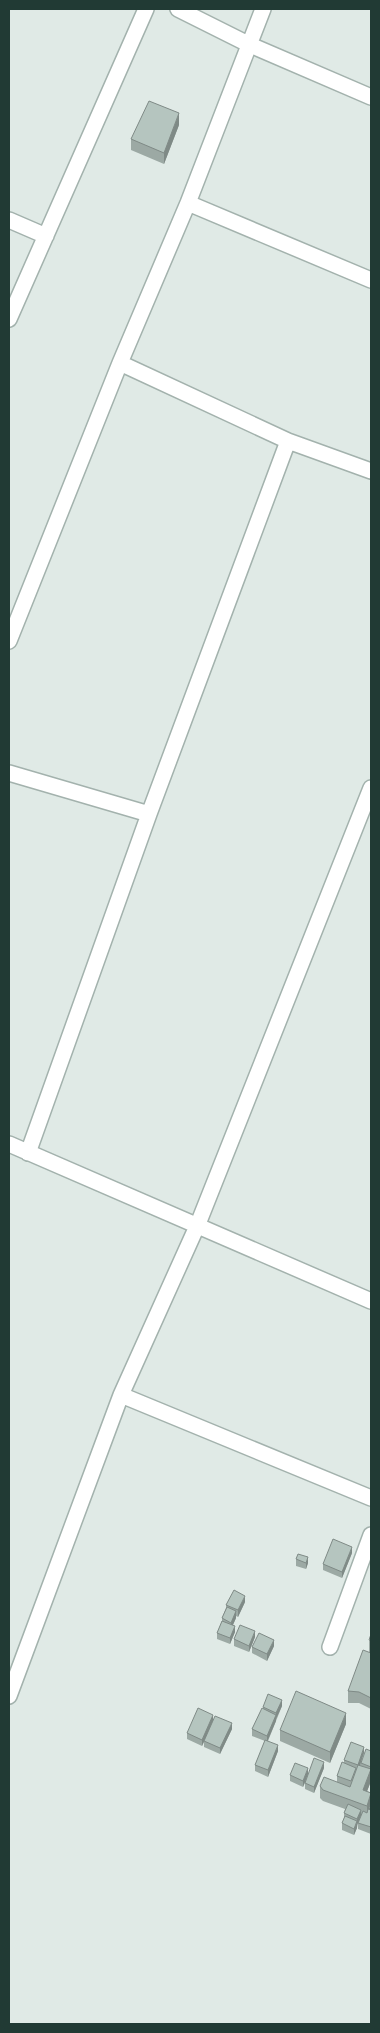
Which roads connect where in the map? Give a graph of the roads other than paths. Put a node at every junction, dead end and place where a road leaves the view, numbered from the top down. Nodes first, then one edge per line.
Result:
1 (146, 9) edge
2 (178, 9) edge
3 (263, 9) edge
4 (248, 44) junction
5 (371, 98) edge
6 (188, 203) junction
7 (9, 220) edge
8 (46, 236) junction
9 (371, 280) edge
10 (9, 319) edge
11 (120, 363) junction
12 (288, 441) junction
13 (371, 471) edge
14 (13, 614) edge
15 (9, 641) edge
16 (9, 773) edge
17 (371, 788) edge
18 (149, 814) junction
19 (9, 1144) edge
20 (28, 1153) junction
21 (198, 1224) junction
22 (371, 1301) edge
23 (122, 1394) junction
24 (371, 1498) edge
25 (371, 1535) edge
26 (330, 1647) dead end
27 (9, 1696) edge

1 - 8 street
2 - 4 street
3 - 4 street
4 - 5 street
4 - 6 street
6 - 9 street
6 - 11 street
7 - 8 street
8 - 10 street
11 - 12 street
11 - 14 street
12 - 13 street
12 - 18 street
14 - 15 street
16 - 18 street
17 - 21 street
18 - 20 street
19 - 20 street
20 - 21 street
21 - 22 street
21 - 23 street
23 - 24 street
23 - 27 street
25 - 26 street

